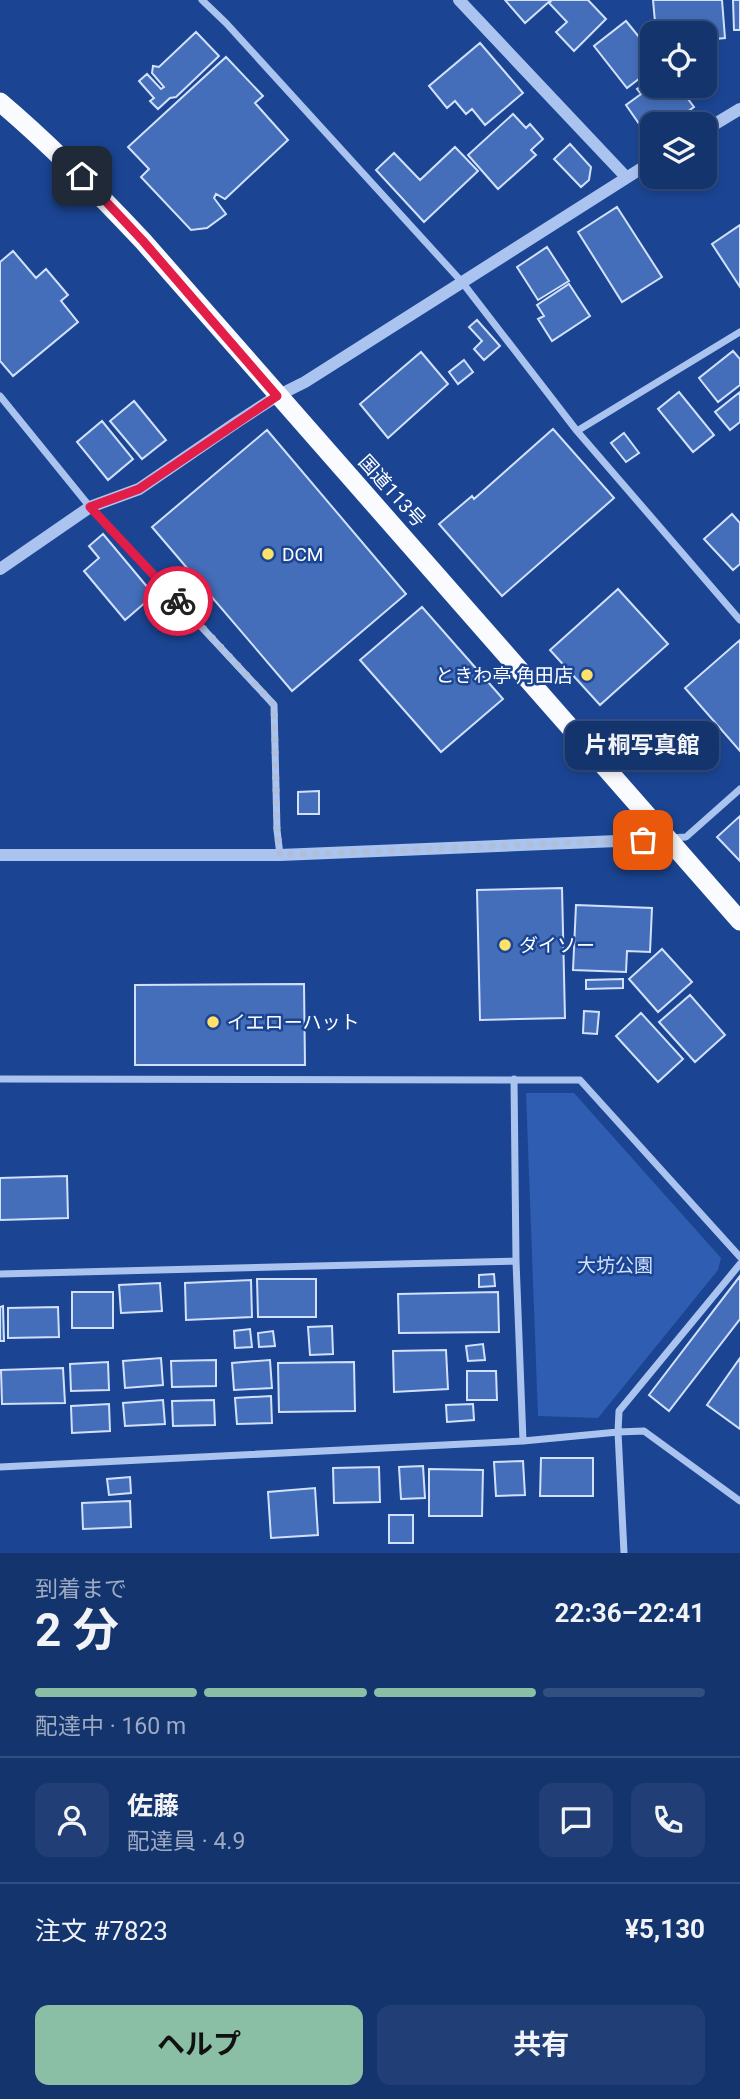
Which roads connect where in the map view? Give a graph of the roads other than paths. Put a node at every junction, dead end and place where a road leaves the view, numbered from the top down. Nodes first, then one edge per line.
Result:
1 (202, 0) edge
2 (459, 0) edge
3 (0, 102) edge
4 (740, 109) edge
5 (717, 123) edge
6 (640, 169) edge
7 (626, 177) junction
8 (462, 282) junction
9 (740, 333) edge
10 (277, 396) junction
11 (0, 397) edge
12 (577, 431) junction
13 (90, 507) junction
14 (0, 569) edge
15 (740, 620) edge
16 (740, 789) edge
17 (666, 839) junction
18 (0, 855) edge
19 (280, 855) junction
20 (740, 921) edge
21 (0, 1079) edge
22 (514, 1079) junction
23 (740, 1257) edge
24 (516, 1261) junction
25 (740, 1264) edge
26 (0, 1274) edge
27 (618, 1432) junction
28 (523, 1441) junction
29 (0, 1467) edge
30 (740, 1501) edge
31 (624, 1553) edge

1 - 8 street
2 - 7 street
3 - 10 highway, 国道113号
4 - 5 street
6 - 7 street
7 - 8 street
8 - 10 street
8 - 12 street
9 - 12 street
10 - 13 street
10 - 17 highway, 国道113号
11 - 13 street
12 - 15 street
13 - 14 street
13 - 19 street
16 - 17 street
17 - 19 street
17 - 20 highway, 国道113号
18 - 19 street
21 - 22 street
22 - 23 street
22 - 24 street
24 - 26 street
24 - 28 street
25 - 27 street
27 - 28 street
27 - 30 street
27 - 31 street
28 - 29 street

